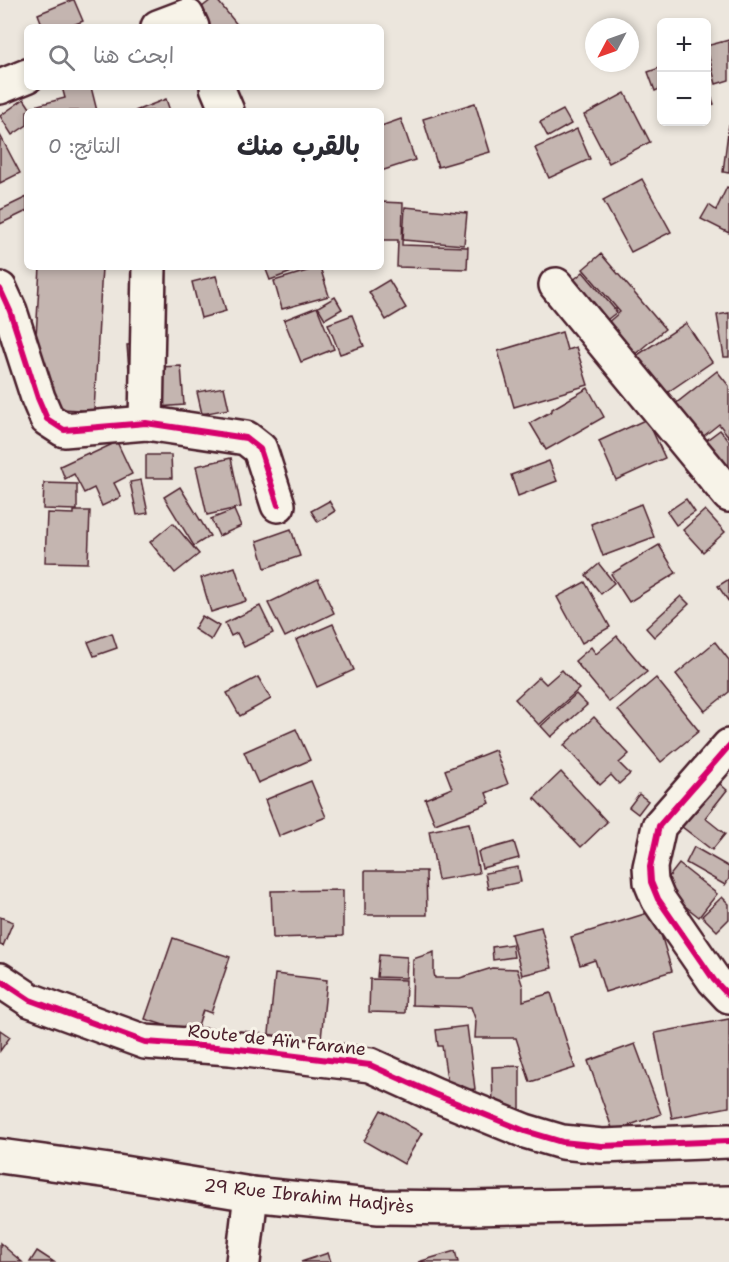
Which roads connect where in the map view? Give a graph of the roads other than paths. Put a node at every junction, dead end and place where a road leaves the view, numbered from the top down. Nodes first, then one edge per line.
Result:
1 (166, 24) edge
2 (191, 24) edge
3 (24, 77) edge
4 (0, 87) edge
5 (218, 90) edge
6 (226, 108) edge
7 (149, 270) edge
8 (556, 285) dead end
9 (0, 289) edge
10 (146, 423) junction
11 (729, 495) edge
12 (278, 505) dead end
13 (729, 746) edge
14 (0, 980) edge
15 (729, 996) edge
16 (729, 1141) edge
17 (0, 1156) edge
18 (251, 1194) junction
19 (729, 1203) edge
20 (243, 1262) edge

1 - 2 street
3 - 4 street
5 - 6 street
7 - 10 street
8 - 11 street
9 - 10 street
10 - 12 street
13 - 15 street
14 - 16 street, Route de Aïn Farane
17 - 18 street, 29 Rue Ibrahim Hadjrès
18 - 19 street, 29 Rue Ibrahim Hadjrès
18 - 20 street

